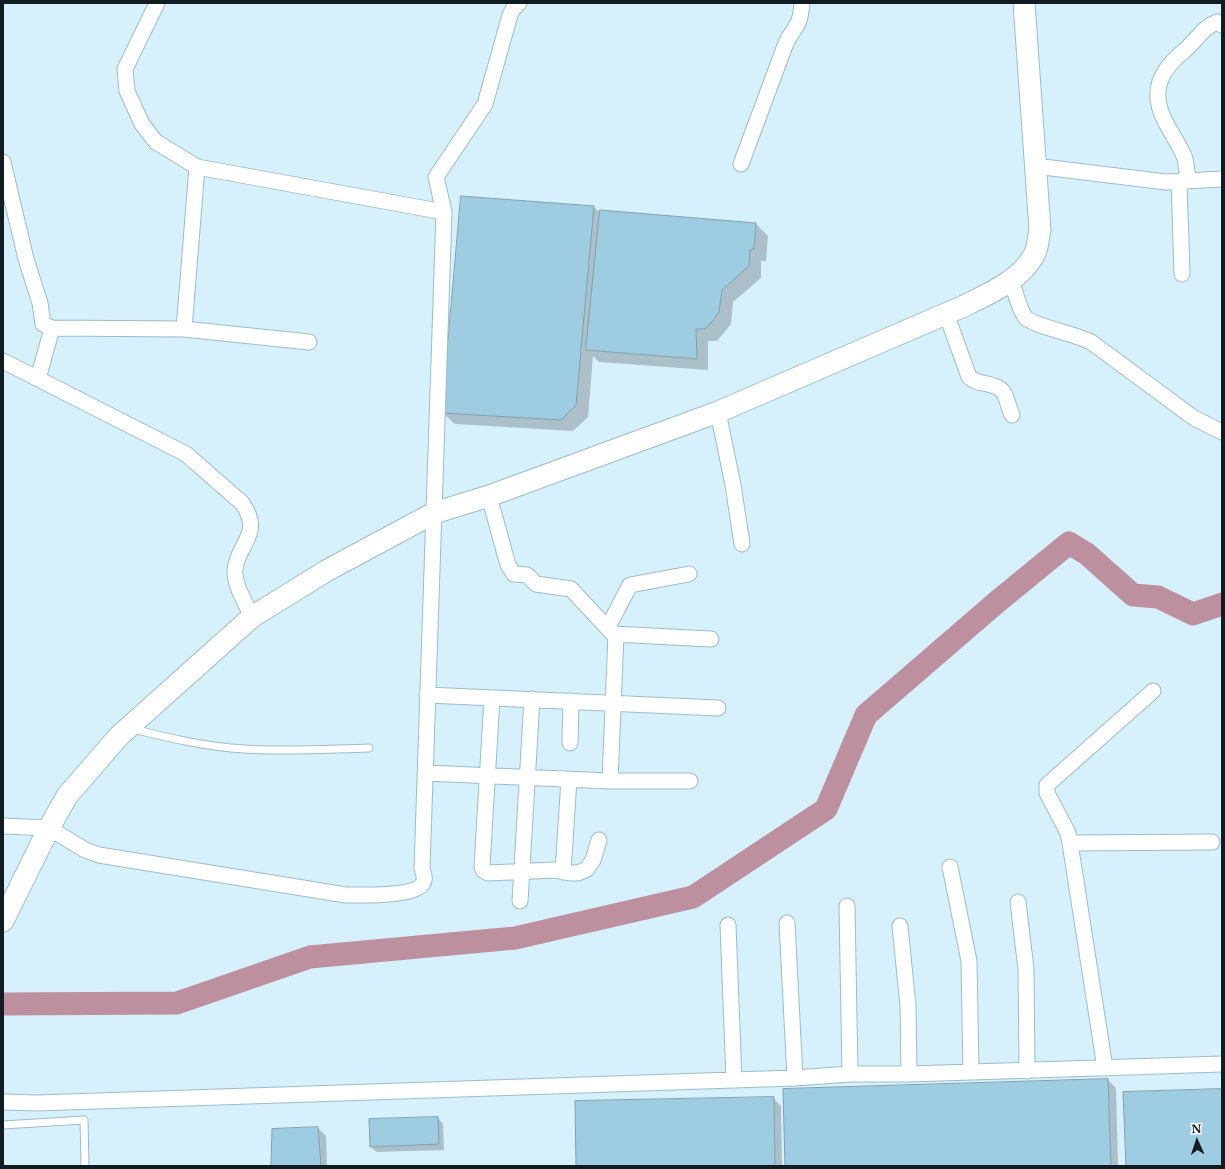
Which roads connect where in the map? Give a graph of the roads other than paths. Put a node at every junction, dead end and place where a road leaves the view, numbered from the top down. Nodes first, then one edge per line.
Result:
1 (157, 3) edge
2 (519, 3) edge
3 (802, 3) edge
4 (1024, 3) edge
5 (1222, 25) edge
6 (3, 162) edge
7 (741, 164) dead end
8 (1035, 166) junction
9 (198, 167) junction
10 (1222, 179) edge
11 (1183, 181) junction
12 (444, 212) junction
13 (1182, 274) dead end
14 (1011, 279) junction
15 (946, 313) junction
16 (52, 328) junction
17 (184, 329) junction
18 (309, 342) dead end
19 (3, 361) edge
20 (38, 379) junction
21 (718, 412) junction
22 (1012, 415) dead end
23 (1222, 432) edge
24 (489, 496) junction
25 (434, 513) junction
26 (742, 544) dead end
27 (689, 574) dead end
28 (252, 617) junction
29 (612, 631) junction
30 (711, 639) dead end
31 (1153, 691) dead end
32 (427, 694) junction
33 (492, 698) junction
34 (532, 700) junction
35 (571, 701) junction
36 (612, 703) junction
37 (718, 708) dead end
38 (128, 728) junction
39 (570, 743) dead end
40 (369, 748) dead end
41 (425, 773) junction
42 (488, 775) junction
43 (528, 777) junction
44 (569, 779) junction
45 (690, 781) dead end
46 (610, 782) junction
47 (3, 826) edge
48 (45, 836) junction
49 (599, 840) dead end
50 (1212, 842) dead end
51 (1070, 843) junction
52 (950, 867) dead end
53 (522, 870) junction
54 (563, 872) junction
55 (520, 901) dead end
56 (1018, 902) dead end
57 (847, 906) dead end
58 (3, 921) edge
59 (787, 923) dead end
60 (728, 925) dead end
61 (900, 926) dead end
62 (1222, 1064) edge
63 (1105, 1068) junction
64 (1026, 1071) junction
65 (971, 1072) junction
66 (850, 1074) junction
67 (909, 1074) junction
68 (794, 1078) junction
69 (734, 1080) junction
70 (3, 1102) edge
71 (3, 1125) edge
72 (85, 1166) edge

1 - 9 street
2 - 12 street
3 - 7 street
4 - 8 street
5 - 11 street
6 - 16 street
8 - 11 street
8 - 14 street
9 - 12 street
9 - 17 street
10 - 11 street
11 - 13 street
12 - 25 street
14 - 15 street
14 - 23 street
15 - 21 street
15 - 22 street
16 - 17 street
16 - 20 street
17 - 18 street
19 - 20 street
20 - 28 street
21 - 24 street
21 - 26 street
24 - 25 street
24 - 29 street
25 - 28 street
25 - 32 street
27 - 29 street
28 - 38 street
29 - 30 street
29 - 36 street
31 - 51 street
32 - 33 street
32 - 41 street
33 - 34 street
33 - 42 street
34 - 35 street
34 - 43 street
35 - 36 street
35 - 39 street
36 - 37 street
36 - 46 street
38 - 40 lane
38 - 48 street
41 - 42 street
41 - 48 street
42 - 43 street
42 - 53 street
43 - 44 street
43 - 53 street
44 - 46 street
44 - 54 street
45 - 46 street
47 - 48 street
48 - 58 street
49 - 54 street
50 - 51 street
51 - 63 street
52 - 65 street
53 - 54 street
53 - 55 street
56 - 64 street
57 - 66 street
59 - 68 street
60 - 69 street
61 - 67 street
62 - 63 street
63 - 64 street
64 - 65 street
65 - 67 street
66 - 67 street
66 - 68 street
68 - 69 street
69 - 70 street
71 - 72 lane

